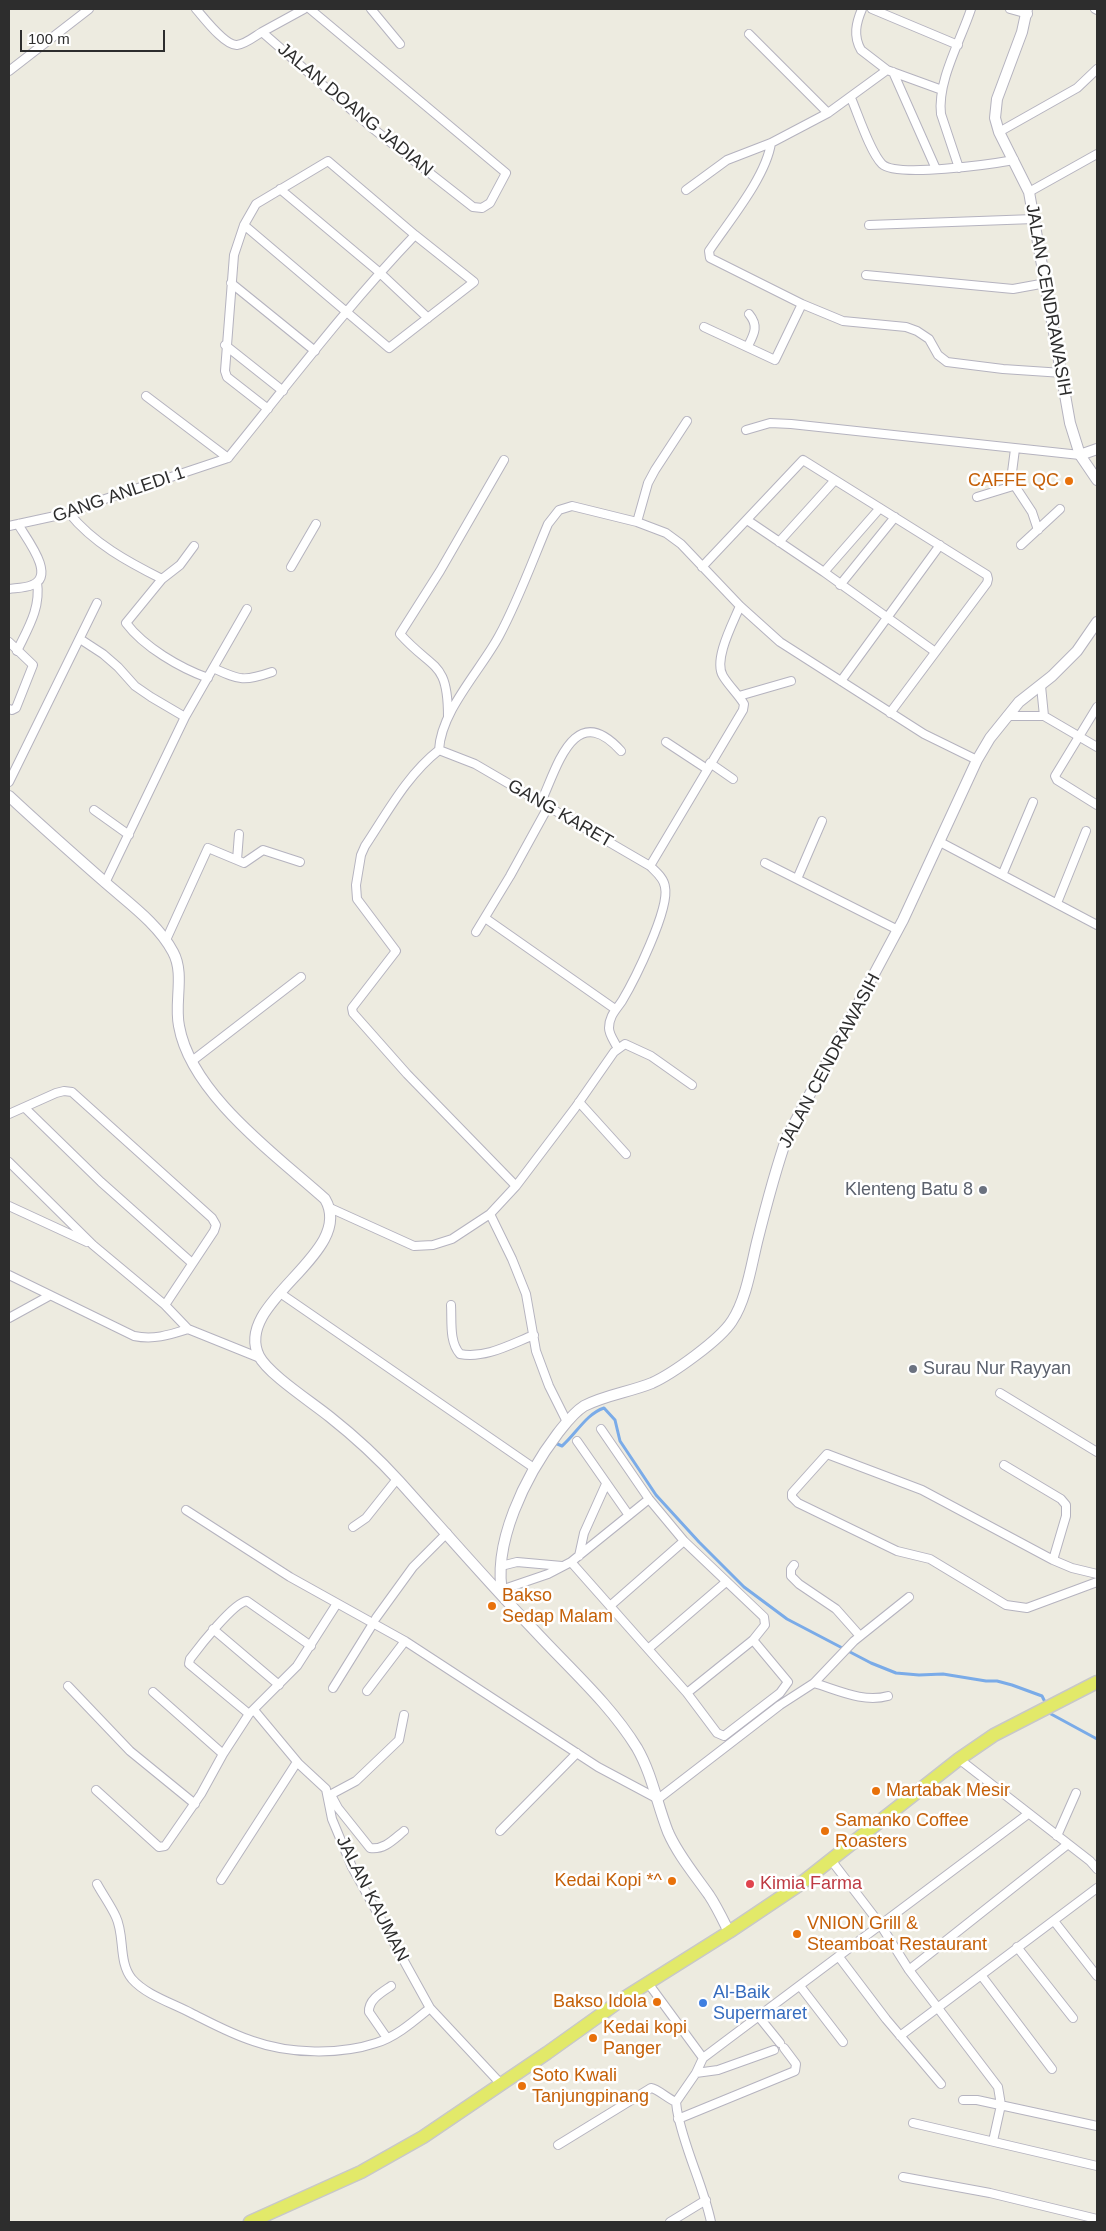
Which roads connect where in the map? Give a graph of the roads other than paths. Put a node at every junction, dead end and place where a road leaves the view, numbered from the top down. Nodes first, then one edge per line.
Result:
1 (89, 9) edge
2 (196, 9) edge
3 (304, 9) edge
4 (312, 9) edge
5 (371, 9) edge
6 (862, 9) edge
7 (872, 9) edge
8 (971, 9) edge
9 (1010, 9) edge
10 (1028, 11) edge
11 (262, 32) junction
12 (749, 34) dead end
13 (400, 44) dead end
14 (958, 45) junction
15 (1097, 69) edge
16 (9, 71) edge
17 (890, 71) junction
18 (942, 90) junction
19 (851, 98) junction
20 (828, 114) junction
21 (999, 132) junction
22 (771, 143) junction
23 (1097, 154) edge
24 (1014, 160) junction
25 (959, 168) junction
26 (936, 169) junction
27 (280, 189) junction
28 (686, 190) dead end
29 (1029, 192) junction
30 (1034, 219) junction
31 (244, 225) junction
32 (869, 225) dead end
33 (415, 234) junction
34 (379, 272) junction
35 (866, 274) dead end
36 (231, 283) junction
37 (1046, 284) junction
38 (802, 304) junction
39 (347, 312) junction
40 (749, 314) dead end
41 (428, 318) junction
42 (704, 327) dead end
43 (226, 345) junction
44 (748, 346) junction
45 (315, 351) junction
46 (1063, 373) junction
47 (283, 391) junction
48 (146, 396) dead end
49 (268, 409) junction
50 (687, 421) dead end
51 (746, 430) dead end
52 (1015, 449) junction
53 (1097, 449) edge
54 (1080, 455) junction
55 (228, 458) junction
56 (504, 460) dead end
57 (835, 480) junction
58 (1097, 480) edge
59 (1013, 486) junction
60 (977, 497) dead end
61 (880, 508) junction
62 (1060, 509) dead end
63 (68, 513) junction
64 (895, 518) junction
65 (747, 520) junction
66 (637, 522) junction
67 (18, 524) junction
68 (316, 524) dead end
69 (9, 526) edge
70 (1038, 530) junction
71 (779, 542) junction
72 (940, 545) junction
73 (1022, 545) dead end
74 (194, 546) dead end
75 (290, 566) dead end
76 (702, 567) junction
77 (824, 572) junction
78 (162, 579) junction
79 (37, 582) junction
80 (840, 585) junction
81 (9, 589) edge
82 (98, 603) dead end
83 (740, 606) junction
84 (247, 609) dead end
85 (886, 618) junction
86 (1097, 622) edge
87 (80, 639) junction
88 (9, 642) edge
89 (17, 651) junction
90 (934, 652) junction
91 (213, 668) junction
92 (272, 672) dead end
93 (208, 678) junction
94 (791, 681) dead end
95 (842, 681) junction
96 (1041, 686) junction
97 (739, 696) junction
98 (1097, 708) edge
99 (9, 709) edge
100 (890, 713) junction
101 (185, 716) junction
102 (1007, 716) junction
103 (1044, 716) junction
104 (448, 717) junction
105 (1080, 737) junction
106 (666, 742) dead end
107 (1097, 747) edge
108 (438, 750) junction
109 (621, 751) dead end
110 (977, 760) junction
111 (709, 766) junction
112 (733, 779) dead end
113 (9, 782) edge
114 (9, 796) edge
115 (1033, 802) dead end
116 (544, 804) junction
117 (1097, 805) edge
118 (94, 810) dead end
119 (822, 821) dead end
120 (1086, 831) dead end
121 (239, 834) dead end
122 (129, 835) junction
123 (940, 842) junction
124 (237, 860) junction
125 (300, 862) dead end
126 (765, 863) dead end
127 (650, 866) junction
128 (1003, 873) junction
129 (797, 879) junction
130 (105, 883) junction
131 (1057, 903) junction
132 (485, 918) junction
133 (1097, 924) edge
134 (898, 930) junction
135 (476, 932) dead end
136 (166, 940) junction
137 (301, 978) dead end
138 (616, 1008) junction
139 (621, 1046) junction
140 (192, 1062) junction
141 (692, 1085) dead end
142 (579, 1102) junction
143 (25, 1108) junction
144 (9, 1114) edge
145 (626, 1154) dead end
146 (9, 1162) edge
147 (516, 1186) junction
148 (9, 1206) edge
149 (330, 1208) junction
150 (490, 1214) junction
151 (93, 1245) junction
152 (192, 1263) junction
153 (9, 1275) edge
154 (280, 1293) junction
155 (49, 1296) junction
156 (165, 1305) junction
157 (451, 1305) dead end
158 (9, 1318) edge
159 (188, 1328) junction
160 (534, 1335) junction
161 (260, 1358) junction
162 (1000, 1393) dead end
163 (567, 1422) junction
164 (601, 1428) dead end
165 (577, 1441) dead end
166 (1097, 1452) edge
167 (1004, 1465) dead end
168 (534, 1468) junction
169 (398, 1479) junction
170 (606, 1484) junction
171 (649, 1498) junction
172 (186, 1510) dead end
173 (628, 1514) junction
174 (353, 1527) dead end
175 (447, 1532) junction
176 (684, 1541) junction
177 (579, 1556) junction
178 (1053, 1560) junction
179 (571, 1562) junction
180 (794, 1565) dead end
181 (501, 1566) junction
182 (562, 1566) junction
183 (1097, 1574) edge
184 (726, 1582) junction
185 (1097, 1582) edge
186 (502, 1594) junction
187 (910, 1597) dead end
188 (336, 1605) junction
189 (610, 1606) junction
190 (375, 1620) junction
191 (214, 1629) junction
192 (860, 1636) junction
193 (753, 1640) junction
194 (405, 1641) junction
195 (310, 1646) junction
196 (648, 1649) junction
197 (1097, 1682) edge
198 (814, 1683) junction
199 (279, 1685) junction
200 (68, 1686) dead end
201 (333, 1688) dead end
202 (368, 1691) dead end
203 (153, 1692) dead end
204 (687, 1693) junction
205 (888, 1696) dead end
206 (252, 1712) junction
207 (404, 1714) dead end
208 (577, 1753) junction
209 (223, 1754) junction
210 (959, 1759) junction
211 (297, 1762) junction
212 (96, 1790) dead end
213 (1076, 1792) dead end
214 (330, 1796) junction
215 (658, 1799) junction
216 (195, 1804) junction
217 (1028, 1814) junction
218 (500, 1831) dead end
219 (404, 1832) dead end
220 (1058, 1836) junction
221 (1068, 1844) junction
222 (831, 1860) junction
223 (1097, 1869) edge
224 (221, 1880) dead end
225 (97, 1884) dead end
226 (1096, 1892) edge
227 (1054, 1921) junction
228 (880, 1924) junction
229 (729, 1932) junction
230 (1017, 1947) junction
231 (839, 1957) junction
232 (909, 1970) junction
233 (981, 1975) junction
234 (1097, 1976) edge
235 (648, 1983) junction
236 (391, 1986) dead end
237 (800, 1986) junction
238 (430, 2008) junction
239 (939, 2009) junction
240 (759, 2017) junction
241 (1073, 2018) dead end
242 (900, 2036) junction
243 (387, 2038) junction
244 (843, 2042) dead end
245 (774, 2050) dead end
246 (703, 2058) junction
247 (1052, 2069) dead end
248 (696, 2073) junction
249 (501, 2084) junction
250 (941, 2084) dead end
251 (964, 2100) dead end
252 (676, 2102) junction
253 (1001, 2105) junction
254 (678, 2119) junction
255 (913, 2123) dead end
256 (1097, 2126) edge
257 (993, 2141) junction
258 (558, 2145) dead end
259 (1097, 2166) edge
260 (903, 2177) dead end
261 (706, 2200) junction
262 (1097, 2219) edge
263 (250, 2222) edge
264 (670, 2222) edge
265 (711, 2222) edge

1 - 16 street
2 - 11 street, JALAN DOANG JADIAN
3 - 11 street
4 - 11 street, JALAN DOANG JADIAN
5 - 13 street
6 - 17 street
7 - 14 street
8 - 14 street
9 - 10 street
10 - 21 street
12 - 20 street
14 - 18 street
15 - 21 street
17 - 18 street
17 - 19 street
17 - 26 street
18 - 25 street
19 - 20 street
19 - 26 street
20 - 22 street
21 - 24 street
22 - 28 street
22 - 38 street
23 - 29 street, JALAN CENDRAWASIH
24 - 25 street
24 - 29 street
25 - 26 street
27 - 31 street
27 - 33 street
27 - 34 street
29 - 30 street, JALAN CENDRAWASIH
30 - 32 street
30 - 37 street, JALAN CENDRAWASIH
31 - 36 street
31 - 39 street
33 - 34 street
33 - 41 street
34 - 39 street
34 - 41 street
35 - 37 street
36 - 43 street
36 - 45 street
37 - 46 street, JALAN CENDRAWASIH
38 - 44 street
38 - 46 street
39 - 41 street
39 - 45 street
40 - 44 street
42 - 44 street
43 - 47 street
43 - 49 street
45 - 47 street
46 - 54 street, JALAN CENDRAWASIH
47 - 49 street
48 - 55 street
49 - 55 street
50 - 66 street
51 - 52 street
52 - 54 street
52 - 59 street
53 - 54 street
54 - 58 street, JALAN CENDRAWASIH
55 - 63 street, GANG ANLEDI 1
56 - 104 street
57 - 61 street
57 - 65 street
57 - 71 street
59 - 60 street
59 - 70 street
61 - 64 street
61 - 77 street
62 - 70 street
63 - 67 street, GANG ANLEDI 1
63 - 78 street
64 - 72 street
64 - 80 street
65 - 71 street
65 - 76 street
66 - 76 street
66 - 104 street
67 - 69 street, GANG ANLEDI 1
67 - 79 street
68 - 75 street
70 - 73 street
71 - 77 street
72 - 85 street
72 - 90 street
74 - 78 street
76 - 83 street
77 - 80 street
78 - 93 street
79 - 81 street
79 - 89 street
80 - 85 street
82 - 87 street
83 - 95 street
83 - 97 street
84 - 91 street
85 - 90 street
85 - 95 street
86 - 96 street, JALAN CENDRAWASIH
87 - 101 street
87 - 113 street
88 - 89 street
89 - 99 street
90 - 100 street
91 - 92 street
91 - 93 street
93 - 101 street
94 - 97 street
95 - 100 street
96 - 102 street, JALAN CENDRAWASIH
96 - 103 street
97 - 111 street
98 - 105 street
100 - 110 street
101 - 122 street
102 - 103 street
102 - 110 street, JALAN CENDRAWASIH
103 - 105 street
104 - 108 street
105 - 107 street
105 - 117 street
106 - 111 street
108 - 116 street, GANG KARET
108 - 147 street
109 - 116 street
110 - 123 street, JALAN CENDRAWASIH
111 - 112 street
111 - 127 street
114 - 130 street
115 - 128 street
116 - 127 street, GANG KARET
116 - 132 street
118 - 122 street
119 - 129 street
120 - 131 street
121 - 124 street
122 - 130 street
123 - 128 street
123 - 134 street, JALAN CENDRAWASIH
124 - 125 street
124 - 136 street
126 - 129 street
127 - 138 street, GANG KARET
128 - 131 street
129 - 134 street
130 - 136 street
131 - 133 street
132 - 135 street
132 - 138 street
134 - 163 street, JALAN CENDRAWASIH
136 - 140 street
137 - 140 street
138 - 139 street, GANG KARET
139 - 141 street
139 - 142 street
140 - 149 street
142 - 145 street
142 - 147 street
143 - 144 street
143 - 152 street
143 - 152 street
146 - 151 street
147 - 150 street
148 - 151 street
149 - 150 street
149 - 154 street
150 - 160 street
151 - 156 street
152 - 156 street
153 - 155 street
154 - 161 street
154 - 168 street
155 - 158 street
155 - 159 street
156 - 159 street
157 - 160 street
159 - 161 street
160 - 163 street
161 - 169 street
162 - 166 street
163 - 168 street, JALAN CENDRAWASIH
164 - 171 street
165 - 170 street
167 - 178 street
168 - 181 street, JALAN CENDRAWASIH
169 - 174 street
169 - 175 street
170 - 173 street
170 - 177 street
171 - 173 street
171 - 176 street
172 - 188 street
173 - 177 street
175 - 186 street
175 - 190 street
176 - 184 street
176 - 189 street
177 - 179 street
178 - 183 street
178 - 185 street
179 - 182 street
179 - 189 street
180 - 192 street
181 - 182 street
181 - 186 street, JALAN CENDRAWASIH
182 - 186 street
184 - 193 street
184 - 196 street
186 - 215 street
187 - 192 street
188 - 190 street
188 - 195 street
189 - 196 street
190 - 194 street
190 - 201 street
191 - 195 street
191 - 199 street
191 - 206 street, JALAN KAUMAN
192 - 198 street
193 - 204 street
193 - 204 street
194 - 202 street
194 - 208 street
195 - 199 street
196 - 204 street
197 - 210 main road
198 - 205 street
198 - 215 street
199 - 206 street
200 - 216 street
203 - 209 street
206 - 209 street
206 - 211 street, JALAN KAUMAN
207 - 214 street
208 - 215 street
208 - 218 street
209 - 216 street
210 - 217 street
210 - 222 main road
211 - 214 street, JALAN KAUMAN
211 - 224 street
212 - 216 street
213 - 220 street
214 - 219 street
214 - 238 street, JALAN KAUMAN
215 - 229 street
217 - 220 street
217 - 228 street
220 - 221 street
221 - 223 street
221 - 232 street
222 - 228 street
222 - 229 main road
225 - 243 street
226 - 227 street
227 - 230 street
227 - 234 street
228 - 231 street
228 - 232 street
229 - 235 main road
230 - 233 street
230 - 241 street
231 - 237 street
231 - 242 street
232 - 239 street
233 - 239 street
233 - 247 street
235 - 246 street
235 - 249 main road
236 - 243 street
237 - 240 street
237 - 244 street
238 - 243 street
238 - 249 street, JALAN KAUMAN
239 - 242 street
239 - 253 street
240 - 246 street
240 - 254 street
242 - 250 street
245 - 248 street
246 - 248 street
248 - 252 street
249 - 263 main road
251 - 253 street
252 - 254 street
252 - 258 street
253 - 256 street
253 - 257 street
254 - 261 street
255 - 257 street
257 - 259 street
260 - 262 street
261 - 264 street
261 - 265 street

